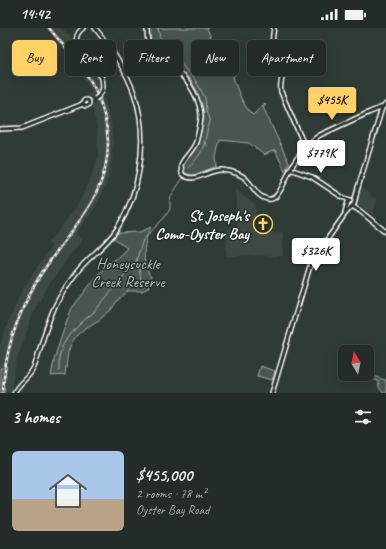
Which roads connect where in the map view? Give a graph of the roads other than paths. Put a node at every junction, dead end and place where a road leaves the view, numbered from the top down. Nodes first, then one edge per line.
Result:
1 (83, 28) edge
2 (95, 28) edge
3 (147, 28) edge
4 (274, 28) edge
5 (385, 104) edge
6 (381, 107) junction
7 (370, 112) junction
8 (378, 118) junction
9 (0, 129) edge
10 (307, 146) junction
11 (290, 169) junction
12 (351, 203) junction
13 (386, 232) edge
14 (14, 393) edge
15 (272, 393) edge

1 - 9 street, bridge
2 - 14 street
3 - 11 street
4 - 10 street
5 - 6 street
6 - 7 street
6 - 8 street
7 - 8 street
7 - 10 street
8 - 12 street
10 - 11 street
11 - 12 street
12 - 13 street
12 - 15 street

